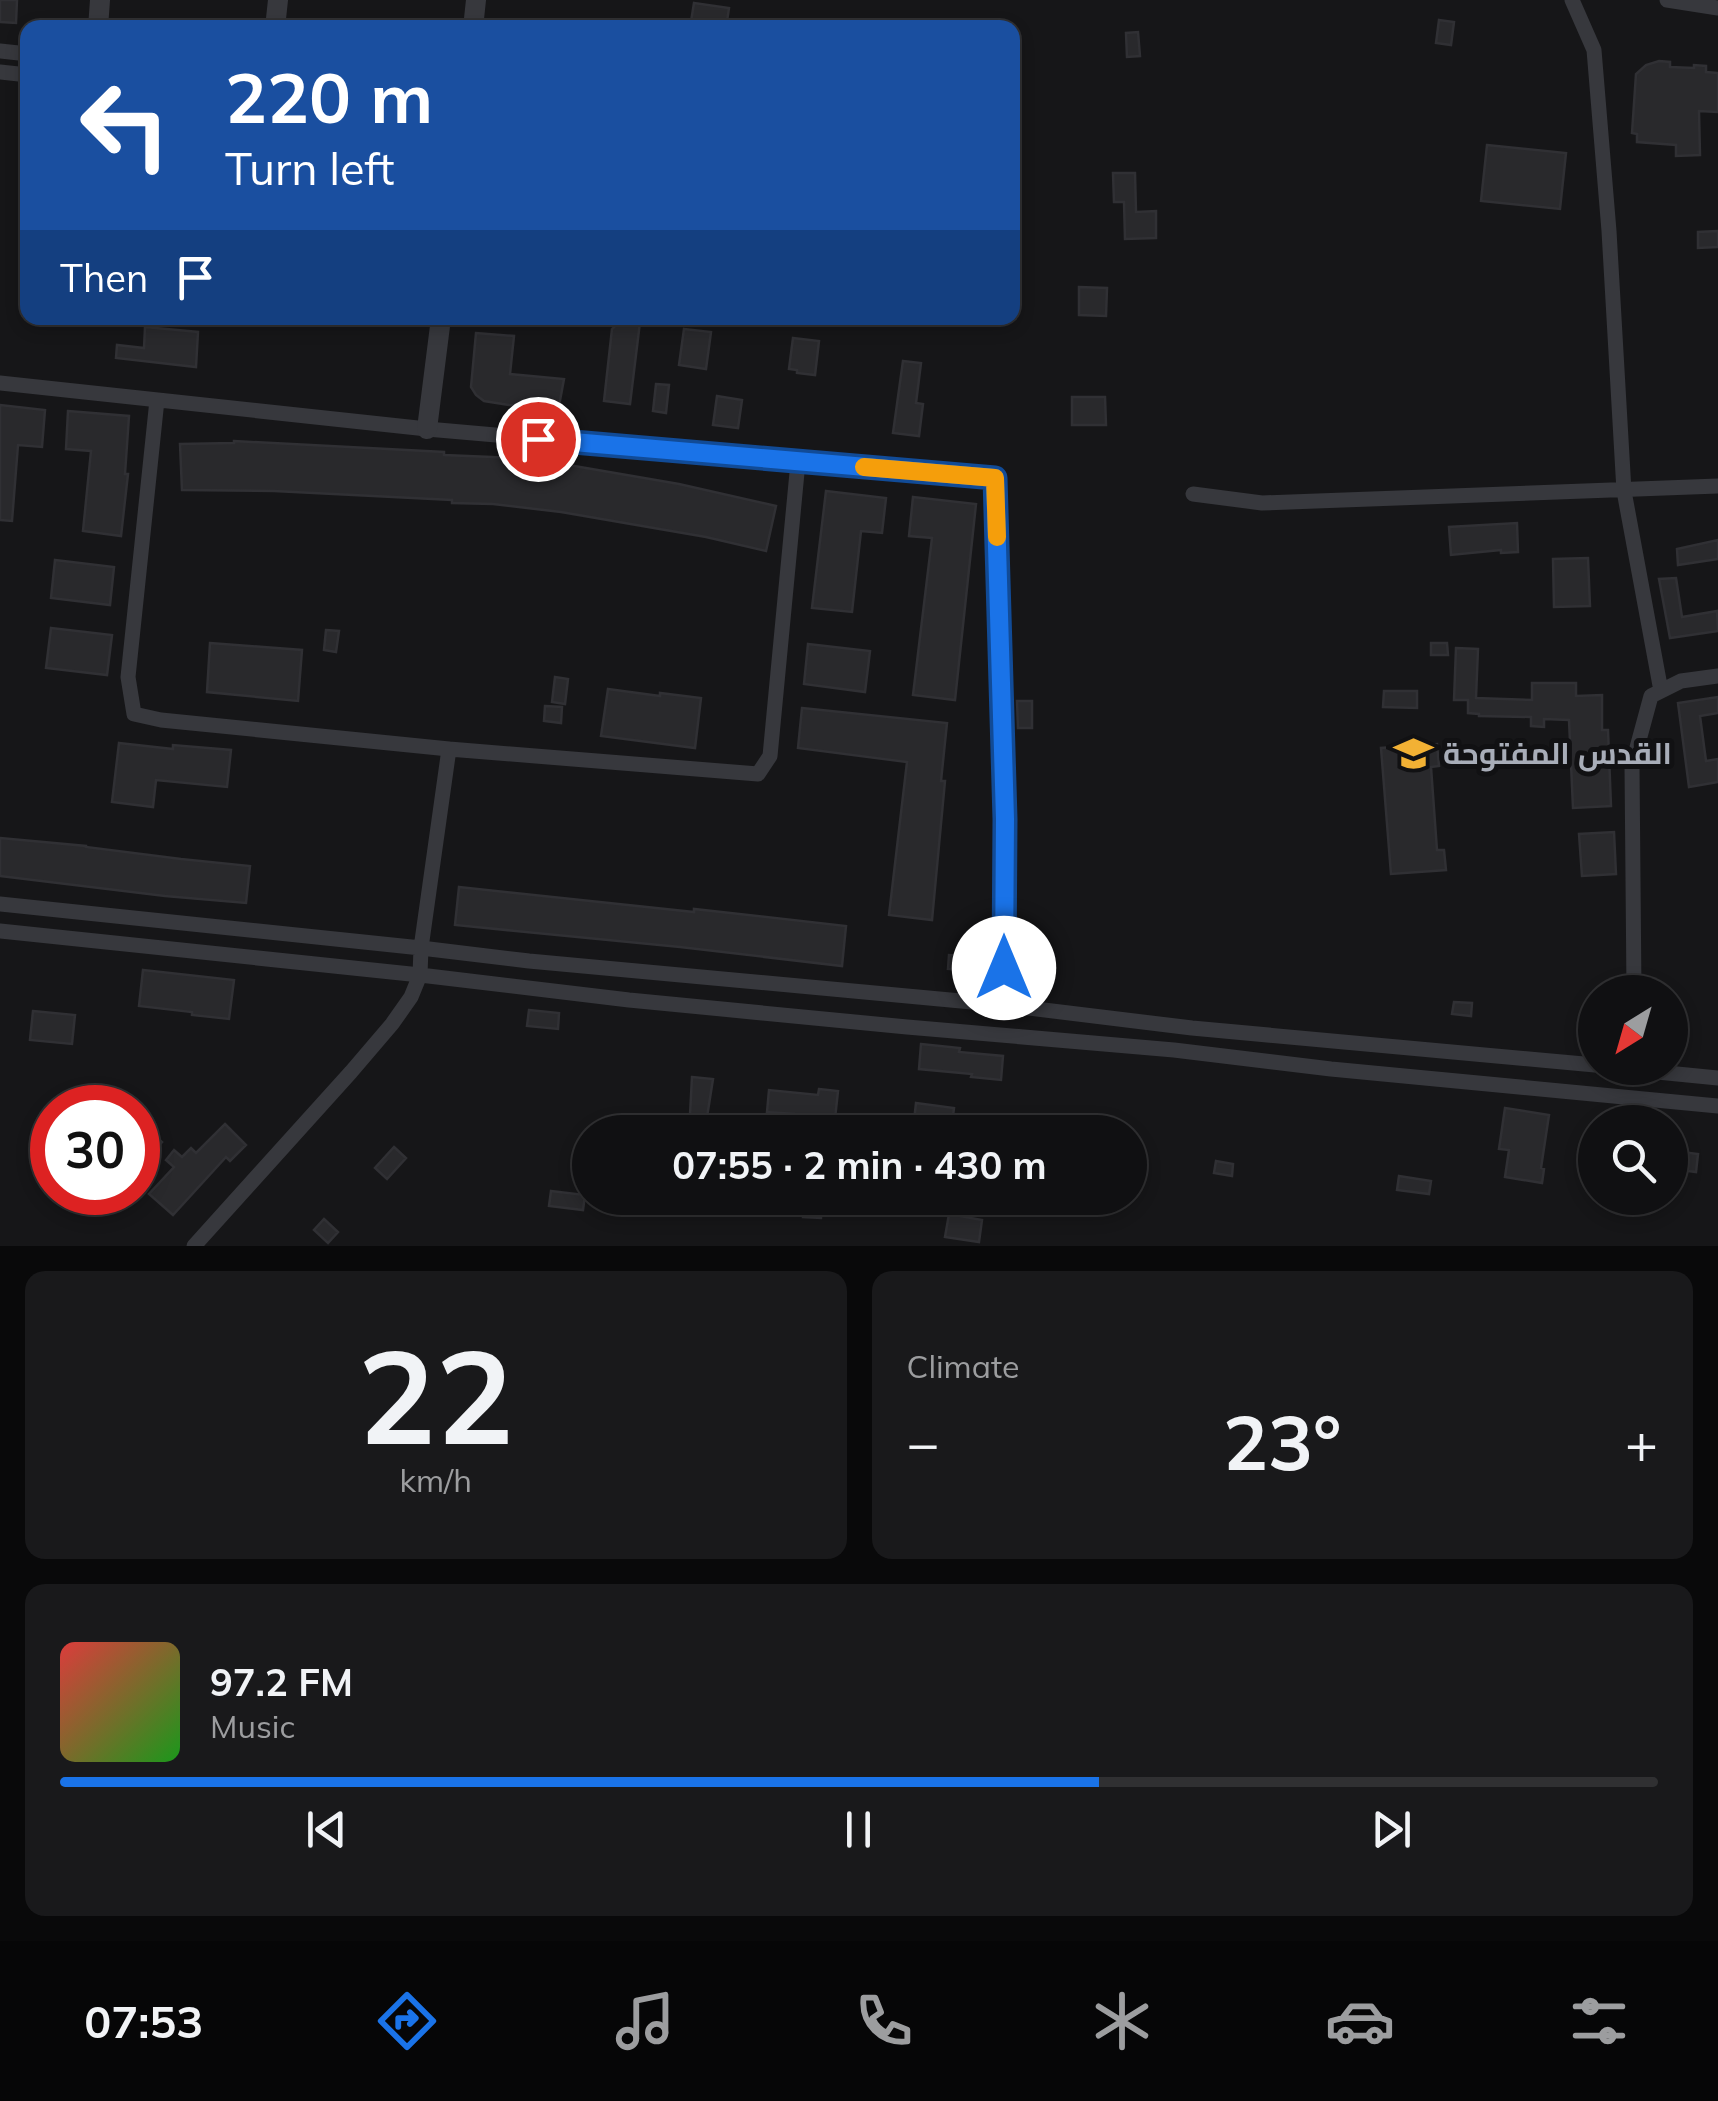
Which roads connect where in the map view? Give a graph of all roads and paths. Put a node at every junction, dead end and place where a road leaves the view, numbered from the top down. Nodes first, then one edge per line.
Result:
1 (1572, 0) edge
2 (1667, 0) edge
3 (1718, 8) edge
4 (1, 51) edge
5 (0, 71) edge
6 (440, 325) edge
7 (0, 383) edge
8 (157, 400) junction
9 (427, 429) junction
10 (798, 462) junction
11 (1718, 486) edge
12 (1624, 491) junction
13 (1193, 494) dead end
14 (1718, 676) edge
15 (1662, 691) junction
16 (449, 748) junction
17 (0, 904) edge
18 (0, 931) edge
19 (421, 948) junction
20 (420, 975) junction
21 (1634, 975) edge
22 (1004, 1005) junction
23 (1578, 1063) edge
24 (1688, 1074) edge
25 (1718, 1078) edge
26 (1635, 1085) edge
27 (1635, 1097) junction
28 (1718, 1106) edge
29 (194, 1246) edge

1 - 12 street
2 - 3 street
4 - 5 street
6 - 9 street
7 - 8 street
8 - 9 street
8 - 16 street
9 - 10 street
10 - 16 street
10 - 22 street
11 - 12 street
12 - 13 street
12 - 15 street
14 - 15 street
15 - 21 street
16 - 19 street
17 - 19 street
18 - 20 street
19 - 20 street
19 - 22 street
20 - 27 street
20 - 29 street
22 - 23 street
24 - 25 street
26 - 27 street
27 - 28 street

